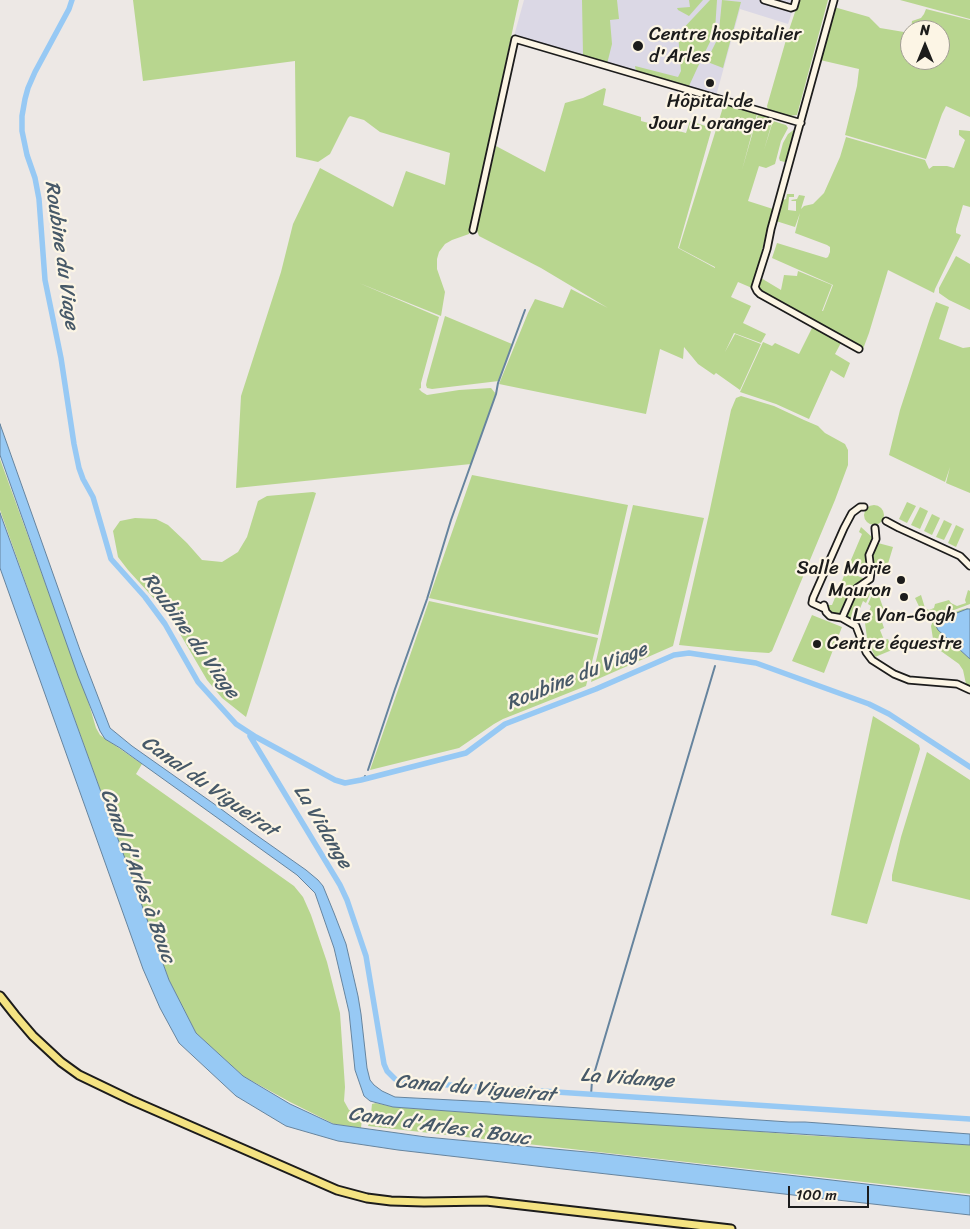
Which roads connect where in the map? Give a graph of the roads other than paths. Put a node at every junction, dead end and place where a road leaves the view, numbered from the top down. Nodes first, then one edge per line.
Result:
1 (764, 0) edge
2 (796, 0) edge
3 (834, 0) edge
4 (801, 123) junction
5 (473, 230) dead end
6 (859, 349) dead end
7 (864, 507) dead end
8 (886, 520) dead end
9 (875, 528) dead end
10 (970, 566) edge
11 (842, 618) junction
12 (970, 690) edge
13 (0, 996) edge
14 (731, 1229) edge

1 - 2 street
3 - 4 street
4 - 5 street
4 - 6 street
7 - 11 street
8 - 10 street
9 - 11 street
11 - 12 street
13 - 14 main road

